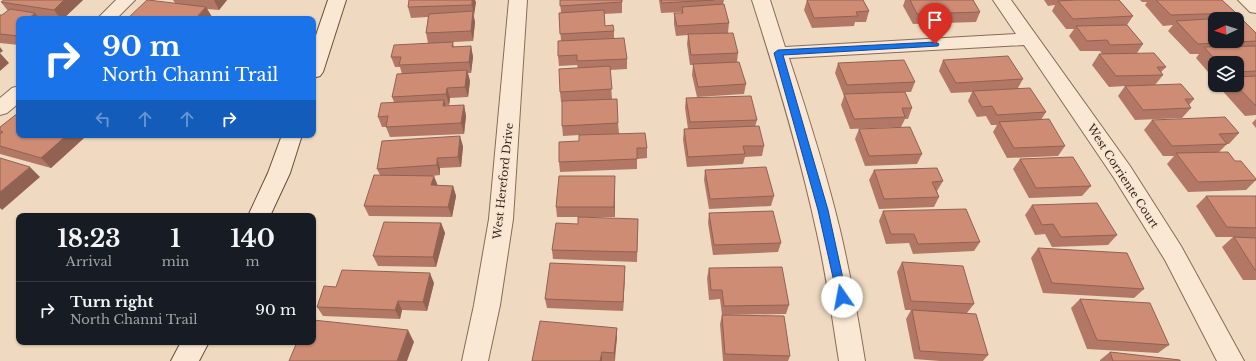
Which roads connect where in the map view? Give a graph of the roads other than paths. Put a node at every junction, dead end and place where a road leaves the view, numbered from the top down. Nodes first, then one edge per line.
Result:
1 (126, 0) edge
2 (337, 0) edge
3 (518, 0) edge
4 (761, 0) edge
5 (1002, 0) edge
6 (1247, 0) edge
7 (1256, 8) edge
8 (109, 16) edge
9 (1030, 39) junction
10 (778, 53) junction
11 (316, 63) edge
12 (16, 96) edge
13 (0, 108) edge
14 (291, 138) edge
15 (260, 213) edge
16 (194, 345) edge
17 (184, 361) edge
18 (475, 361) edge
19 (852, 361) edge
20 (1231, 361) edge

1 - 8 street
2 - 11 street
3 - 18 street, West Hereford Drive
4 - 10 street
5 - 9 street, West Corriente Court
6 - 7 street
9 - 10 street
9 - 20 street, West Corriente Court
10 - 19 street
12 - 13 street
14 - 15 street
16 - 17 street

